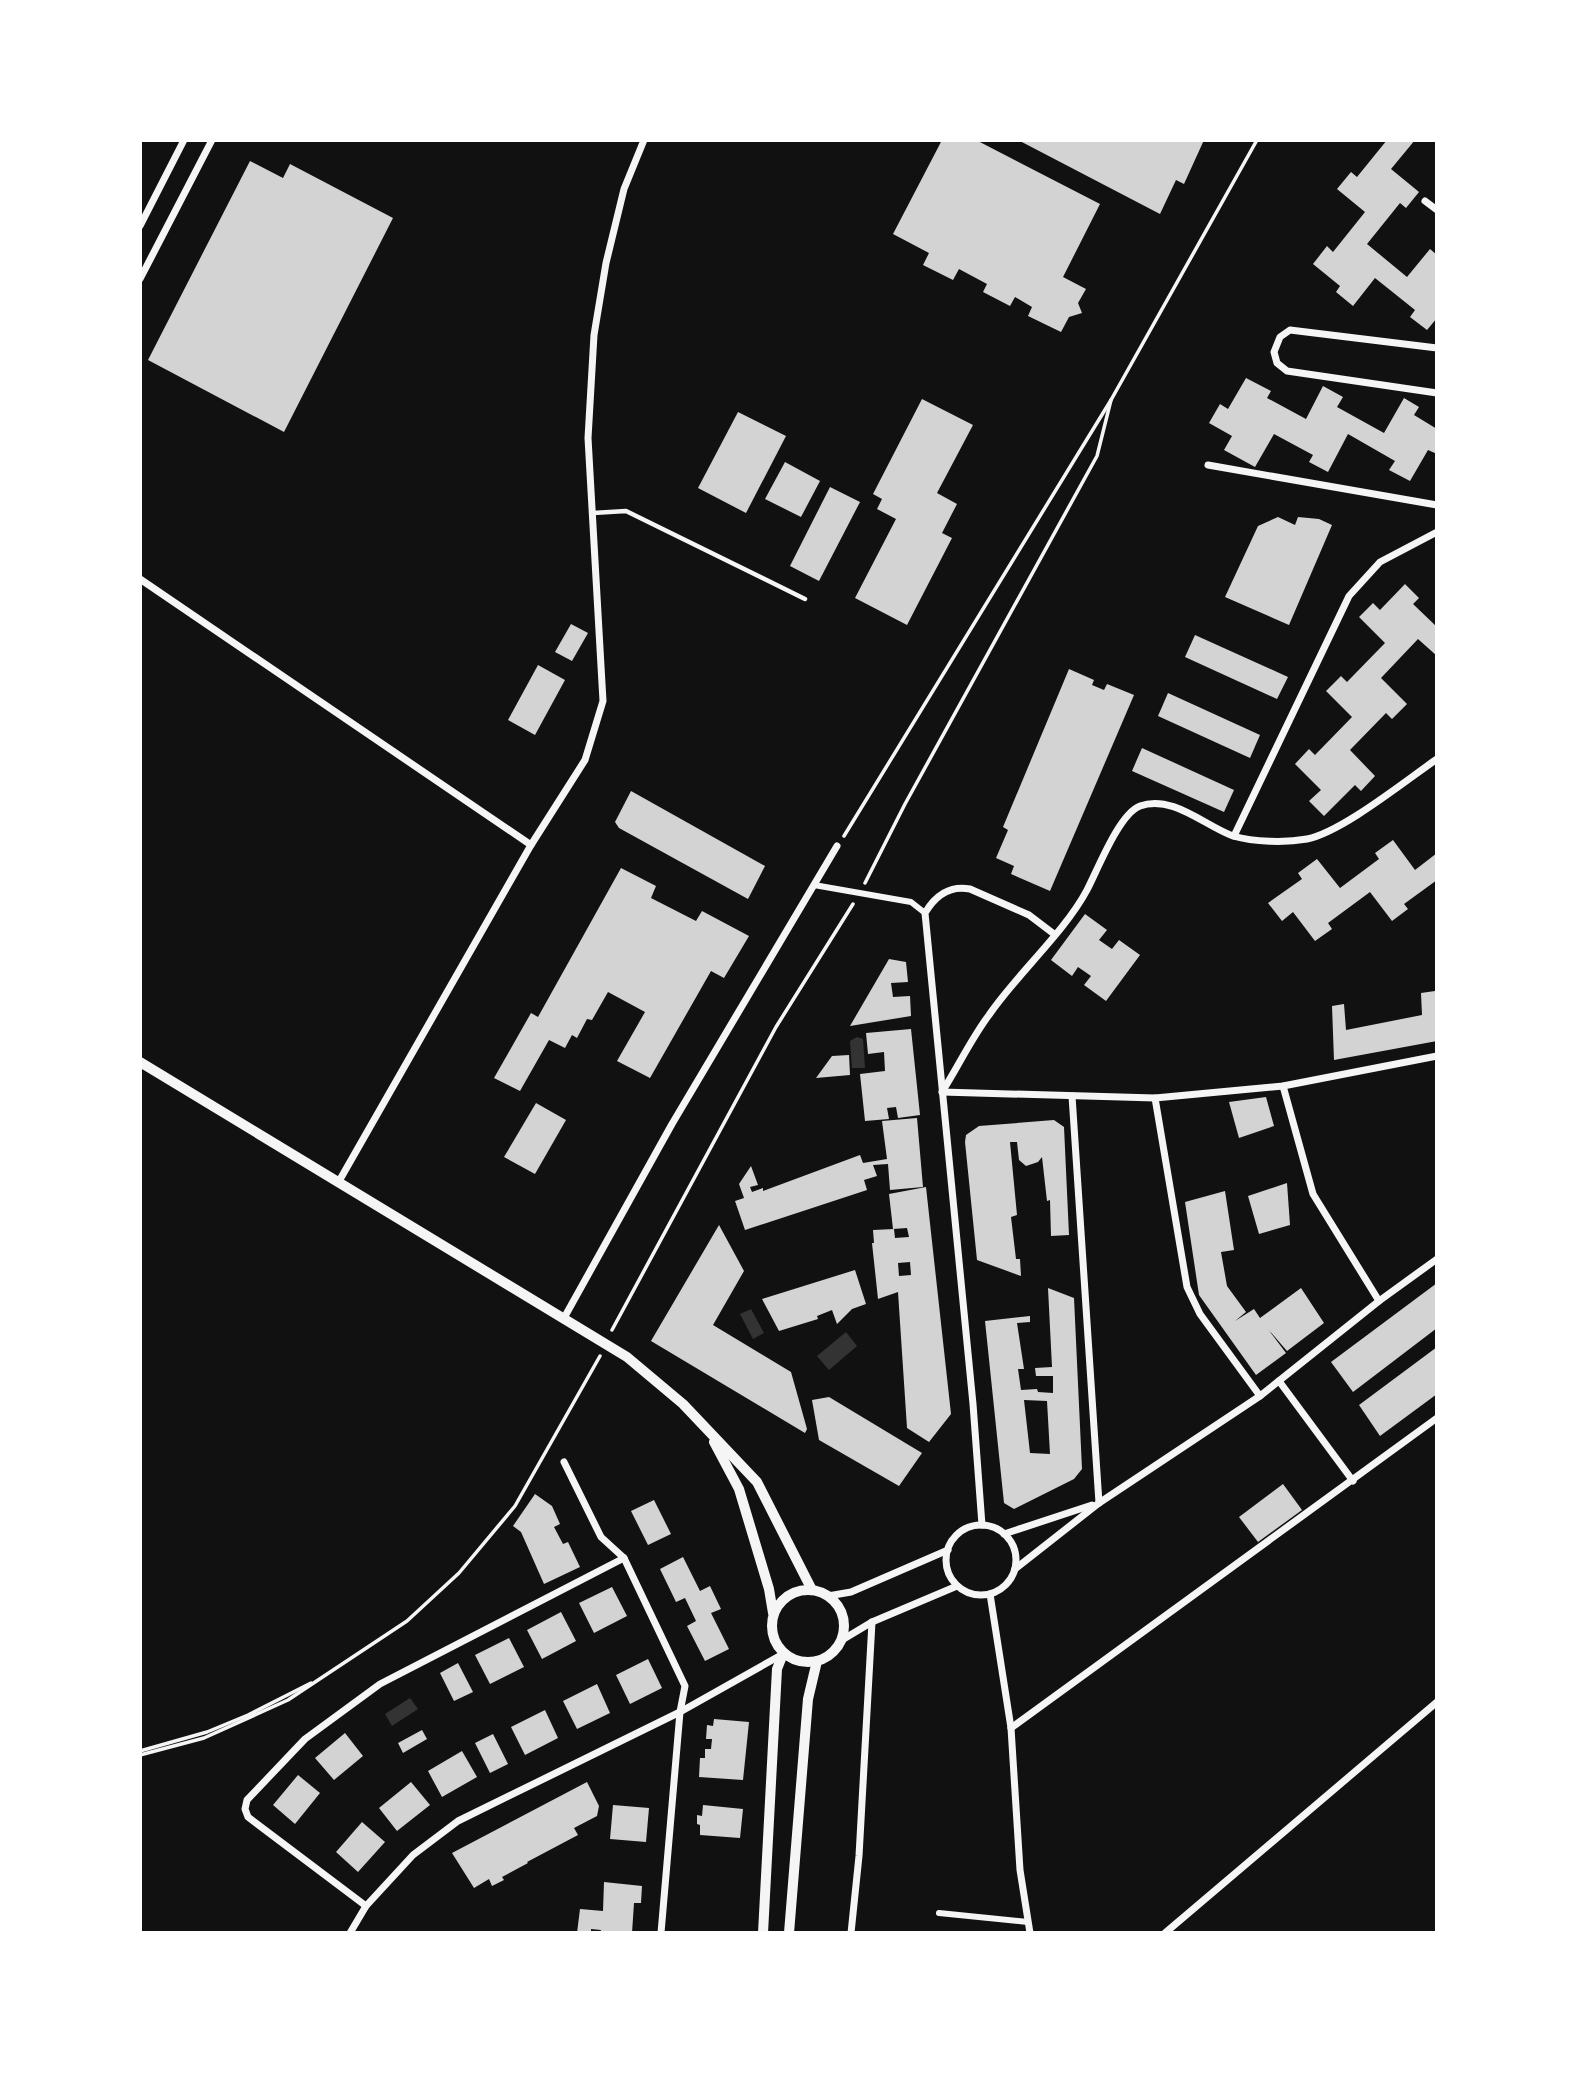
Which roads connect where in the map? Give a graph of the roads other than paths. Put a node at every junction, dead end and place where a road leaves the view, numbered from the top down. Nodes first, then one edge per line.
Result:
1 (184, 140) edge
2 (212, 140) edge
3 (644, 140) edge
4 (1425, 201) dead end
5 (1437, 210) edge
6 (140, 226) edge
7 (140, 279) edge
8 (1437, 348) edge
9 (1437, 393) edge
10 (1208, 465) dead end
11 (1437, 505) edge
12 (593, 513) junction
13 (1437, 531) edge
14 (140, 579) edge
15 (805, 599) dead end
16 (1437, 759) edge
17 (1234, 836) junction
18 (531, 845) junction
19 (837, 846) road end
20 (814, 885) junction
21 (925, 913) junction
22 (1054, 934) junction
23 (1437, 1056) edge
24 (140, 1062) edge
25 (1283, 1086) junction
26 (942, 1092) junction
27 (1072, 1096) junction
28 (1155, 1098) junction
29 (338, 1183) junction
30 (1437, 1259) edge
31 (1379, 1301) junction
32 (564, 1318) junction
33 (1279, 1381) junction
34 (1260, 1396) junction
35 (1437, 1418) edge
36 (706, 1427) junction
37 (564, 1462) dead end
38 (1353, 1481) junction
39 (1099, 1503) junction
40 (982, 1525) junction
41 (1004, 1534) junction
42 (948, 1550) junction
43 (624, 1558) junction
44 (1015, 1569) junction
45 (957, 1586) junction
46 (812, 1590) junction
47 (990, 1594) junction
48 (828, 1596) junction
49 (773, 1613) junction
50 (872, 1622) junction
51 (842, 1640) junction
52 (783, 1654) junction
53 (817, 1661) junction
54 (1437, 1702) edge
55 (680, 1712) junction
56 (1011, 1728) junction
57 (366, 1906) junction
58 (939, 1913) dead end
59 (1028, 1922) junction
60 (349, 1933) edge
61 (661, 1933) edge
62 (763, 1933) edge
63 (789, 1933) edge
64 (851, 1933) edge
65 (1030, 1933) edge
66 (1165, 1933) edge

1 - 6 street
2 - 7 street
3 - 12 street
4 - 5 street
8 - 9 street
10 - 11 street
12 - 15 lane
12 - 18 street
13 - 17 street
14 - 18 street
16 - 17 street
17 - 22 street
18 - 29 street
19 - 20 street
20 - 21 street
20 - 32 street
21 - 22 street
21 - 26 street
22 - 26 street
23 - 25 street
24 - 29 street
25 - 28 street
25 - 31 street
26 - 27 street
26 - 40 street
27 - 28 street
27 - 39 street
28 - 34 street
29 - 32 street
30 - 31 street
31 - 33 street
32 - 36 street
33 - 34 street
33 - 38 street
34 - 39 street
35 - 38 street
36 - 46 street
36 - 49 street
37 - 43 street
38 - 56 street
39 - 41 street
39 - 44 street
40 - 41 street
40 - 42 street
41 - 44 street
42 - 45 street
42 - 48 street
43 - 55 street
43 - 57 street
44 - 47 street
45 - 47 street
45 - 50 street
46 - 48 street
46 - 49 street
47 - 56 street
48 - 51 street
49 - 52 street
50 - 51 street
50 - 64 street
51 - 53 street
52 - 53 street
52 - 55 street
52 - 62 street
53 - 63 street
54 - 66 street
55 - 57 street
55 - 61 street
56 - 59 street
57 - 60 street
58 - 59 street
59 - 65 street

